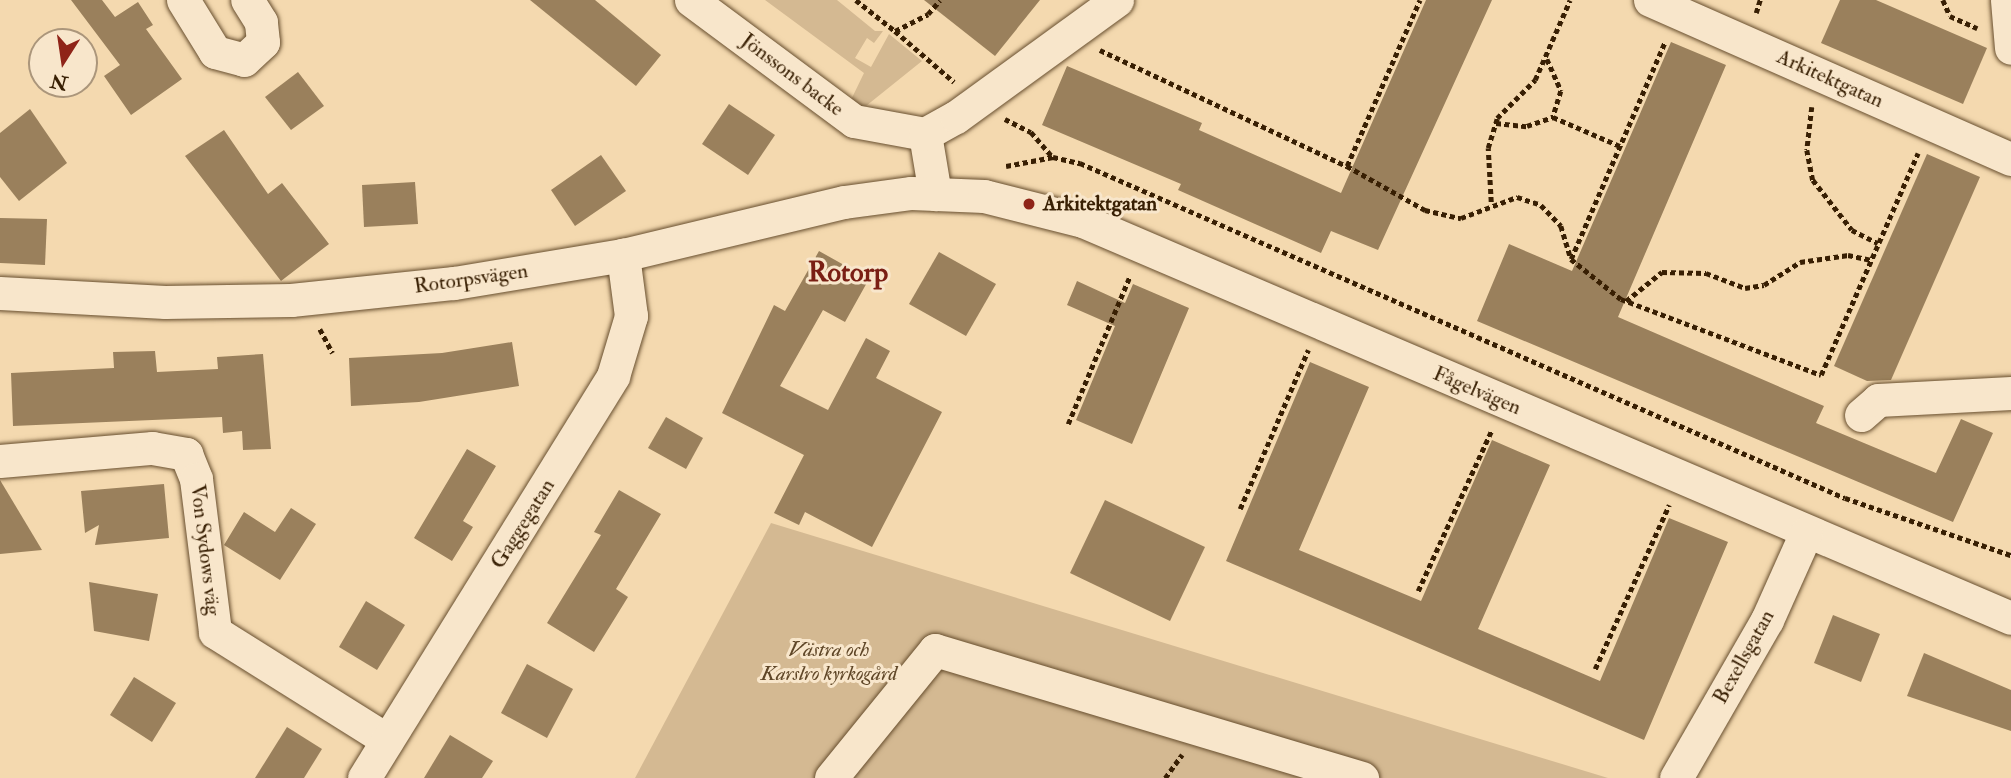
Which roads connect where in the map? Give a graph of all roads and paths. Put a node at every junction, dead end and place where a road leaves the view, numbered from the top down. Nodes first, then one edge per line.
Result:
1 (183, 0) edge
2 (247, 0) edge
3 (691, 0) edge
4 (856, 0) edge
5 (940, 0) edge
6 (1117, 0) edge
7 (1420, 0) edge
8 (1570, 0) edge
9 (1943, 0) edge
10 (1664, 6) edge
11 (2009, 26) edge
12 (895, 31) junction
13 (1067, 34) junction
14 (1547, 59) junction
15 (1823, 76) junction
16 (973, 105) junction
17 (1553, 117) junction
18 (1495, 123) junction
19 (1931, 123) junction
20 (925, 134) junction
21 (1620, 146) junction
22 (1053, 157) junction
23 (2011, 159) edge
24 (999, 166) dead end
25 (1347, 166) junction
26 (935, 194) junction
27 (1491, 202) junction
28 (1878, 243) junction
29 (1142, 246) junction
30 (623, 255) junction
31 (1571, 259) junction
32 (1871, 260) junction
33 (0, 293) edge
34 (1626, 301) junction
35 (319, 322) dead end
36 (1320, 323) junction
37 (333, 353) dead end
38 (2011, 393) edge
39 (1504, 402) junction
40 (1861, 415) dead end
41 (1068, 424) dead end
42 (0, 461) edge
43 (1681, 478) junction
44 (1240, 509) dead end
45 (1807, 533) junction
46 (2011, 555) edge
47 (1418, 591) dead end
48 (2011, 618) edge
49 (1595, 669) dead end
50 (387, 740) junction
51 (364, 778) edge
52 (831, 778) edge
53 (1362, 778) edge
54 (1676, 778) edge

1 - 2 street
3 - 20 street, Jönssons backe
4 - 12 path
5 - 12 path
6 - 13 street
7 - 25 path
8 - 14 path
9 - 11 path
10 - 15 street, Arkitektgatan
10 - 21 path
12 - 16 path
13 - 16 street
13 - 25 path
14 - 17 path
14 - 18 path
15 - 19 street, Arkitektgatan
15 - 28 path
16 - 20 street
16 - 22 path
17 - 18 path
17 - 21 path
18 - 27 path
19 - 23 street, Arkitektgatan
19 - 28 path
20 - 26 street
21 - 31 path
22 - 24 path
22 - 46 path
25 - 27 path
26 - 29 street, Fågelvägen
26 - 30 street, Rotorpsvägen
27 - 31 path
28 - 32 path
29 - 36 street, Fågelvägen
29 - 41 path
30 - 33 street, Rotorpsvägen
30 - 50 street, Gaggegatan
31 - 34 path
32 - 34 path
32 - 34 path
35 - 37 path
36 - 39 street, Fågelvägen
36 - 44 path
38 - 40 street
39 - 43 street, Fågelvägen
39 - 47 path
42 - 50 street, Von Sydows väg
43 - 45 street, Fågelvägen
43 - 49 path
45 - 48 street, Fågelvägen
45 - 54 street, Bexellsgatan
50 - 51 street, Gaggegatan
52 - 53 street

